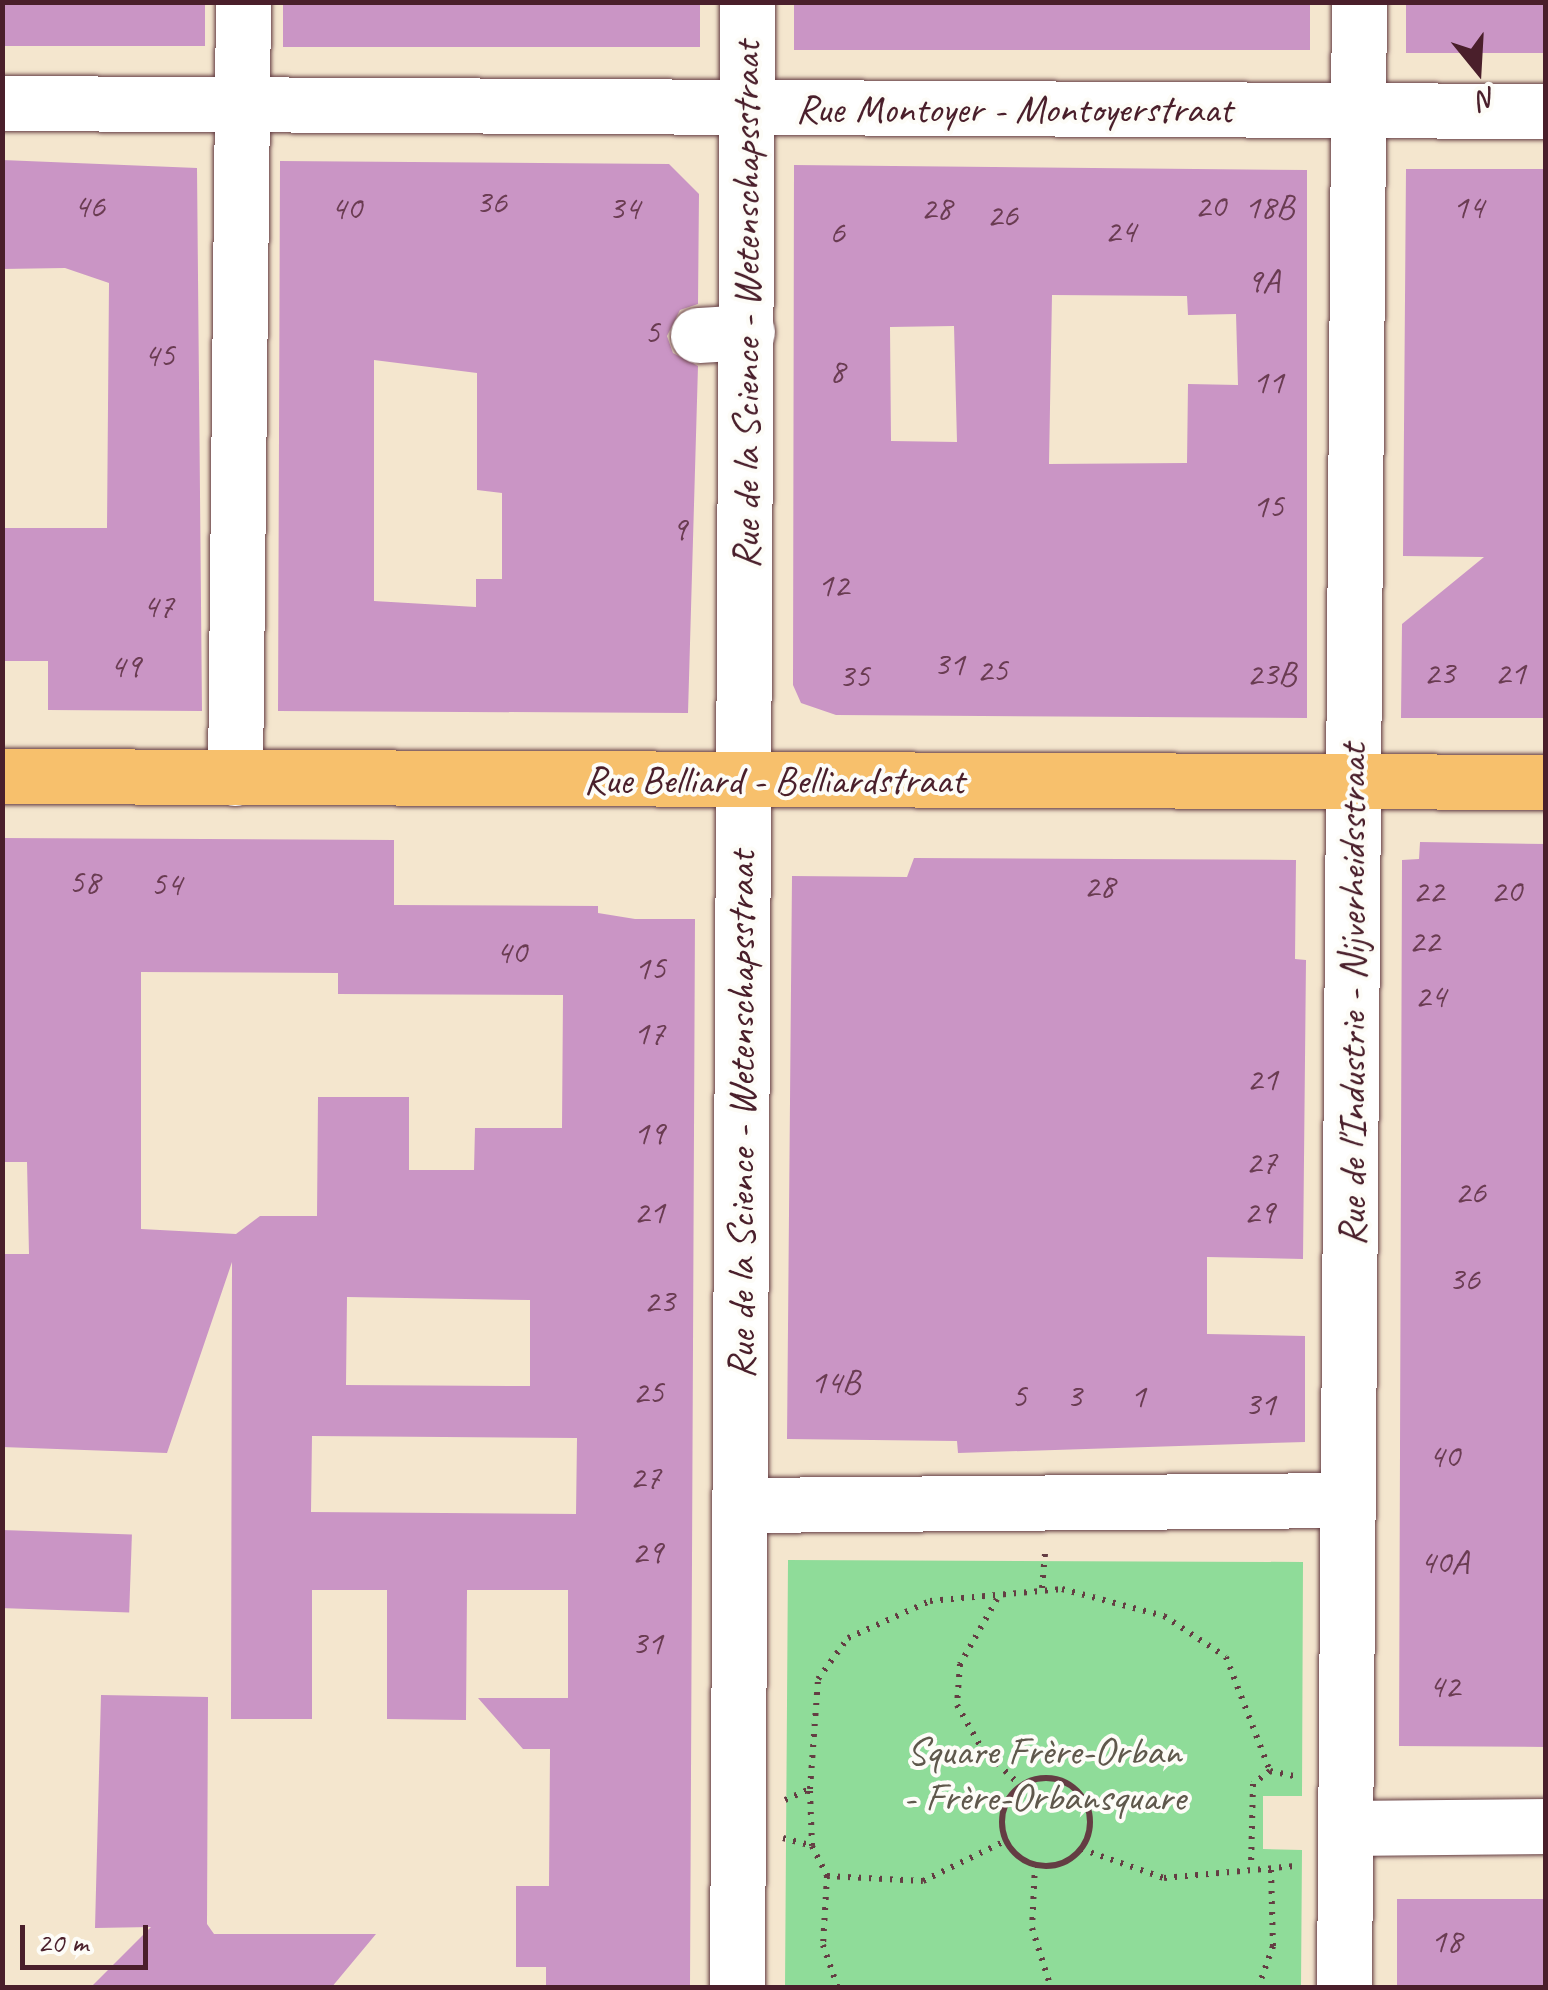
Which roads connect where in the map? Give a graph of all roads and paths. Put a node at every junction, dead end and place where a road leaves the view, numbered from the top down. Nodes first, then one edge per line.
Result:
1 (244, 2) edge
2 (747, 2) edge
3 (1359, 2) edge
4 (2, 103) edge
5 (242, 105) junction
6 (749, 108) junction
7 (1358, 110) junction
8 (1546, 111) edge
9 (2, 776) edge
10 (234, 778) junction
11 (742, 781) junction
12 (1354, 781) junction
13 (1546, 782) edge
14 (1348, 1500) junction
15 (740, 1505) junction
16 (1045, 1553) dead end
17 (1042, 1588) junction
18 (998, 1598) junction
19 (1270, 1771) junction
20 (1302, 1778) dead end
21 (1020, 1785) junction
22 (810, 1790) junction
23 (776, 1800) dead end
24 (1546, 1826) edge
25 (1347, 1828) junction
26 (776, 1838) dead end
27 (1005, 1841) junction
28 (812, 1846) junction
29 (1080, 1850) junction
30 (1251, 1864) junction
31 (1035, 1865) junction
32 (1271, 1866) junction
33 (1302, 1866) dead end
34 (826, 1876) junction
35 (737, 1988) edge
36 (838, 1988) edge
37 (1051, 1988) edge
38 (1258, 1988) edge
39 (1344, 1988) edge

1 - 5 street
2 - 6 street, Rue de la Science - Wetenschapsstraat
3 - 7 street, Rue de l'Industrie - Nijverheidsstraat
4 - 5 street, Rue Montoyer - Montoyerstraat
5 - 6 street, Rue Montoyer - Montoyerstraat
5 - 10 street
6 - 7 street, Rue Montoyer - Montoyerstraat
6 - 11 street, Rue de la Science - Wetenschapsstraat
7 - 8 street, Rue Montoyer - Montoyerstraat
7 - 12 street, Rue de l'Industrie - Nijverheidsstraat
9 - 10 main road, Rue Belliard - Belliardstraat
10 - 11 main road, Rue Belliard - Belliardstraat
11 - 12 main road, Rue Belliard - Belliardstraat
11 - 15 street, Rue de la Science - Wetenschapsstraat
12 - 13 main road, Rue Belliard - Belliardstraat
12 - 14 street, Rue de l'Industrie - Nijverheidsstraat
14 - 15 street
14 - 25 street, Rue de l'Industrie - Nijverheidsstraat
15 - 35 street, Rue de la Science - Wetenschapsstraat
16 - 17 path
17 - 18 path
17 - 19 path
18 - 21 path
18 - 22 path
19 - 20 path
19 - 30 path
21 - 27 path
21 - 29 path
22 - 23 path
22 - 28 path
24 - 25 street
25 - 39 street, Rue de l'Industrie - Nijverheidsstraat
26 - 28 path
27 - 31 path
27 - 34 path
28 - 34 path
29 - 30 path
29 - 31 path
30 - 32 path
31 - 37 path
32 - 33 path
32 - 38 path
34 - 36 path

